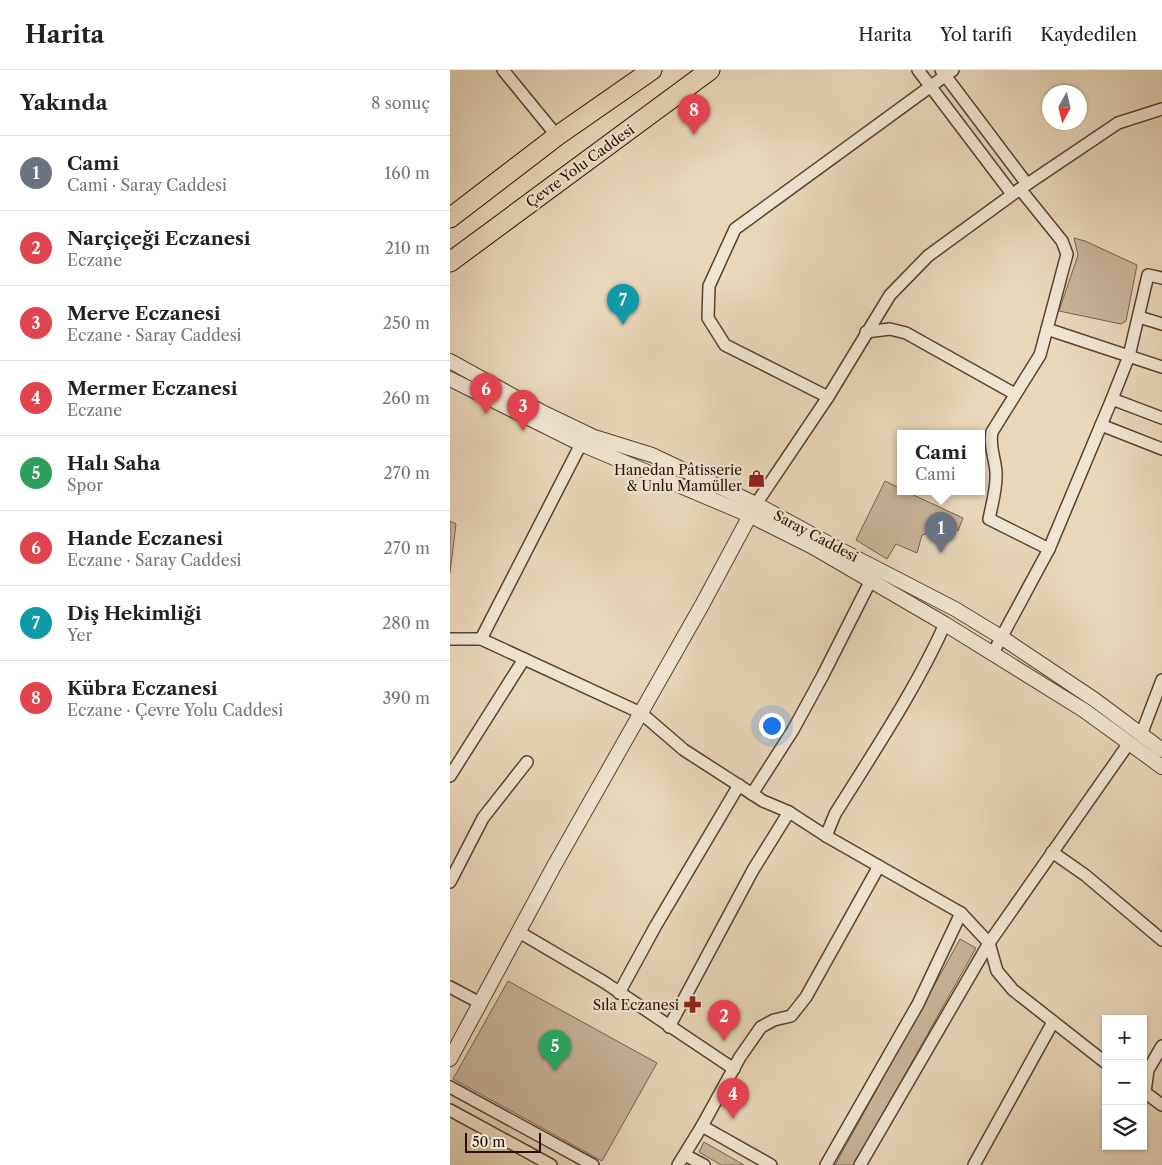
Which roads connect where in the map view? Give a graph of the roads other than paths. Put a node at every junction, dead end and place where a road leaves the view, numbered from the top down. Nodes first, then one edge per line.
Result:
1 (503, 70) edge
2 (652, 70) edge
3 (710, 70) edge
4 (918, 70) edge
5 (946, 72) edge
6 (931, 86) junction
7 (1162, 109) edge
8 (557, 136) junction
9 (1020, 189) junction
10 (450, 218) edge
11 (450, 262) edge
12 (1162, 278) edge
13 (1139, 317) junction
14 (1162, 324) edge
15 (1047, 329) junction
16 (866, 332) junction
17 (1129, 356) junction
18 (450, 361) edge
19 (1162, 367) edge
20 (450, 379) edge
21 (1015, 394) junction
22 (828, 397) junction
23 (1112, 399) junction
24 (1162, 418) edge
25 (1101, 425) junction
26 (581, 444) junction
27 (1162, 449) edge
28 (753, 510) junction
29 (1049, 549) junction
30 (871, 580) junction
31 (945, 624) junction
32 (1001, 637) junction
33 (450, 639) edge
34 (481, 639) junction
35 (993, 653) junction
36 (524, 659) junction
37 (1162, 680) edge
38 (641, 713) junction
39 (1141, 735) junction
40 (1129, 743) junction
41 (1162, 750) edge
42 (527, 762) dead end
43 (1162, 767) edge
44 (450, 776) edge
45 (739, 786) junction
46 (752, 794) junction
47 (788, 812) junction
48 (826, 836) junction
49 (1052, 852) junction
50 (880, 866) junction
51 (450, 882) edge
52 (961, 913) junction
53 (519, 932) junction
54 (1162, 940) edge
55 (988, 943) junction
56 (450, 987) edge
57 (618, 993) junction
58 (480, 1004) junction
59 (1053, 1022) junction
60 (669, 1027) junction
61 (1162, 1046) edge
62 (450, 1058) edge
63 (1103, 1060) edge
64 (734, 1069) junction
65 (1147, 1075) edge
66 (450, 1087) edge
67 (1147, 1093) edge
68 (1162, 1105) edge
69 (450, 1110) edge
70 (702, 1126) junction
71 (685, 1155) junction
72 (551, 1165) edge
73 (593, 1165) edge
74 (678, 1165) edge
75 (704, 1165) edge
76 (771, 1165) edge
77 (826, 1165) edge
78 (860, 1165) edge
79 (974, 1165) edge

1 - 8 street
2 - 8 highway
3 - 11 highway, Çevre Yolu Caddesi
4 - 6 street
5 - 6 street
5 - 9 street
6 - 9 street
6 - 22 street
7 - 9 street
8 - 10 highway
9 - 15 street
9 - 16 street
12 - 13 street
13 - 14 street
13 - 17 street
15 - 17 street
15 - 21 street
16 - 21 street
16 - 22 street
17 - 19 street
17 - 23 street
18 - 28 street, Saray Caddesi
20 - 26 street, Saray Caddesi
21 - 29 street
22 - 28 street
23 - 24 street
23 - 25 street
25 - 27 street
25 - 29 street
26 - 28 street, Saray Caddesi
26 - 34 street
28 - 30 street, Saray Caddesi
28 - 32 street, Saray Caddesi
28 - 38 street
29 - 32 street
30 - 31 street, Saray Caddesi
30 - 46 street
31 - 35 street, Saray Caddesi
31 - 48 street
32 - 35 street
32 - 39 street, Saray Caddesi
33 - 34 street
34 - 36 street
35 - 40 street, Saray Caddesi
36 - 38 street
36 - 44 street
37 - 39 street
38 - 45 street
38 - 53 street
39 - 41 street, Saray Caddesi
40 - 43 street, Saray Caddesi
40 - 49 street
42 - 51 street
45 - 46 street
45 - 57 street
46 - 47 street
47 - 48 street
47 - 60 street
48 - 50 street
49 - 54 street
49 - 55 street
50 - 52 street
50 - 64 street
52 - 55 street
52 - 77 street
53 - 57 street
53 - 58 street
55 - 59 street
55 - 78 street
56 - 58 street
57 - 60 street
58 - 62 street
59 - 63 street
59 - 79 street
60 - 64 street
61 - 65 street
64 - 70 street
66 - 73 street
67 - 68 street
69 - 72 street
70 - 71 street
70 - 76 street
71 - 74 street
71 - 75 street

